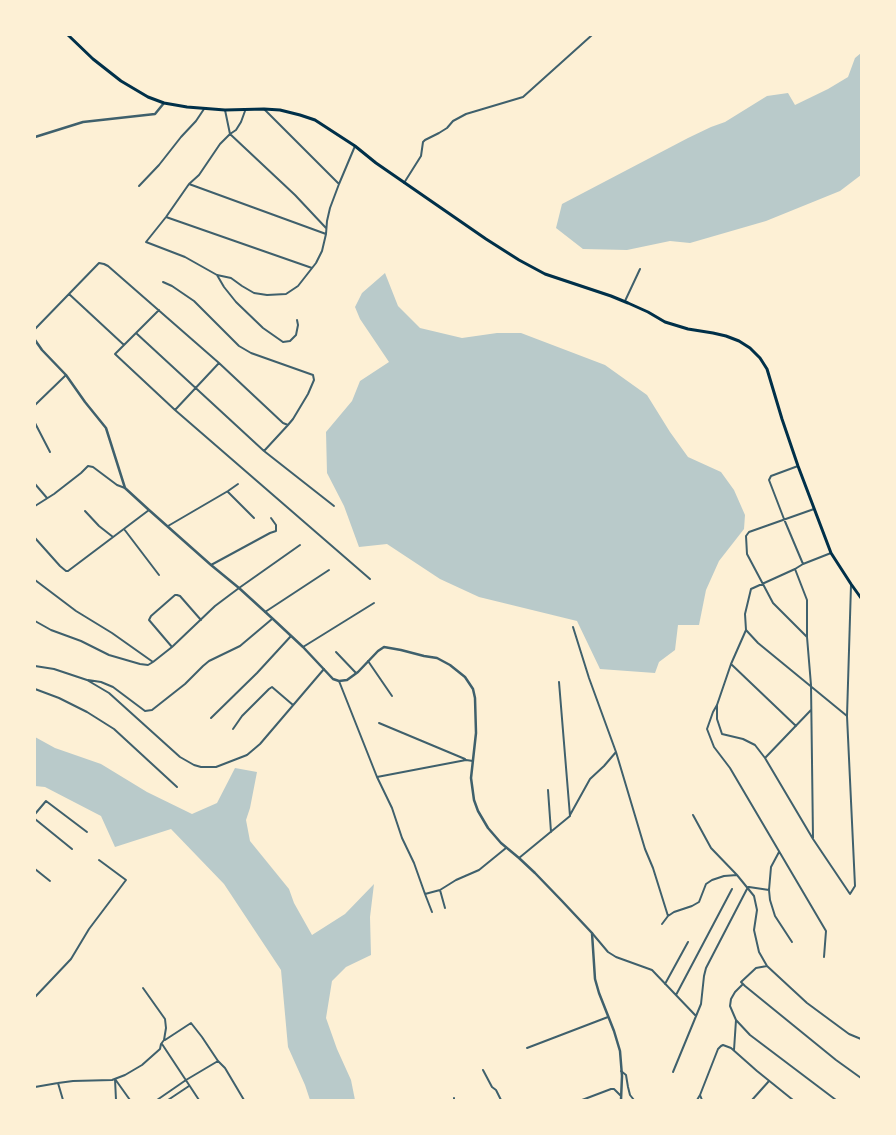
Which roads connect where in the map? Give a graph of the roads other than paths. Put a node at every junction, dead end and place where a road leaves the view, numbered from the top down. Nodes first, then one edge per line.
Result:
1 (68, 35) edge
2 (592, 35) edge
3 (164, 103) junction
4 (204, 109) junction
5 (264, 109) junction
6 (225, 110) junction
7 (245, 111) junction
8 (230, 134) junction
9 (35, 137) edge
10 (355, 146) junction
11 (404, 183) junction
12 (189, 184) junction
13 (339, 184) junction
14 (139, 186) dead end
15 (166, 217) junction
16 (326, 228) junction
17 (326, 234) junction
18 (312, 268) junction
19 (640, 269) dead end
20 (217, 275) junction
21 (163, 282) dead end
22 (69, 294) junction
23 (625, 302) junction
24 (158, 310) junction
25 (297, 320) dead end
26 (35, 328) edge
27 (136, 333) junction
28 (35, 340) edge
29 (124, 345) junction
30 (219, 363) junction
31 (66, 375) junction
32 (196, 388) junction
33 (35, 405) edge
34 (175, 410) junction
35 (35, 423) edge
36 (288, 425) junction
37 (264, 451) junction
38 (50, 452) dead end
39 (798, 466) junction
40 (35, 484) edge
41 (238, 484) dead end
42 (125, 488) junction
43 (228, 491) junction
44 (47, 498) junction
45 (35, 506) edge
46 (334, 506) dead end
47 (814, 509) junction
48 (149, 510) junction
49 (85, 511) dead end
50 (254, 518) dead end
51 (271, 518) dead end
52 (784, 519) junction
53 (168, 526) junction
54 (124, 529) junction
55 (35, 538) edge
56 (113, 538) junction
57 (300, 545) dead end
58 (831, 553) junction
59 (803, 564) junction
60 (211, 565) junction
61 (795, 569) junction
62 (329, 570) dead end
63 (159, 576) dead end
64 (370, 578) dead end
65 (35, 580) edge
66 (851, 584) junction
67 (763, 585) junction
68 (239, 588) junction
69 (861, 598) edge
70 (374, 603) dead end
71 (265, 612) junction
72 (273, 618) junction
73 (201, 620) junction
74 (35, 621) edge
75 (573, 627) dead end
76 (746, 630) junction
77 (291, 636) junction
78 (807, 637) junction
79 (172, 647) junction
80 (303, 647) junction
81 (336, 652) dead end
82 (153, 662) junction
83 (368, 662) junction
84 (732, 664) junction
85 (35, 666) edge
86 (324, 669) junction
87 (356, 673) junction
88 (87, 680) junction
89 (339, 681) junction
90 (559, 682) dead end
91 (811, 685) junction
92 (35, 689) edge
93 (392, 696) dead end
94 (293, 705) junction
95 (717, 705) junction
96 (811, 710) junction
97 (847, 716) junction
98 (211, 718) dead end
99 (379, 722) dead end
100 (796, 726) junction
101 (233, 729) dead end
102 (616, 752) junction
103 (765, 758) junction
104 (466, 760) junction
105 (473, 761) junction
106 (377, 777) junction
107 (178, 787) dead end
108 (548, 790) dead end
109 (35, 814) edge
110 (693, 815) dead end
111 (570, 816) junction
112 (35, 819) edge
113 (87, 832) dead end
114 (551, 832) junction
115 (813, 839) junction
116 (506, 848) junction
117 (72, 849) dead end
118 (779, 852) junction
119 (519, 858) junction
120 (99, 860) dead end
121 (35, 869) edge
122 (737, 874) junction
123 (50, 881) dead end
124 (748, 887) junction
125 (732, 889) dead end
126 (440, 890) junction
127 (769, 890) junction
128 (425, 894) junction
129 (445, 908) dead end
130 (432, 912) dead end
131 (668, 916) junction
132 (662, 924) dead end
133 (592, 934) junction
134 (688, 942) dead end
135 (792, 942) dead end
136 (824, 958) dead end
137 (768, 966) junction
138 (665, 984) junction
139 (743, 984) junction
140 (143, 988) dead end
141 (676, 995) junction
142 (35, 997) edge
143 (696, 1016) junction
144 (609, 1017) junction
145 (736, 1020) junction
146 (861, 1039) edge
147 (164, 1040) junction
148 (161, 1044) junction
149 (528, 1048) dead end
150 (734, 1051) junction
151 (218, 1061) junction
152 (482, 1070) dead end
153 (621, 1071) junction
154 (672, 1072) dead end
155 (861, 1078) edge
156 (115, 1079) junction
157 (186, 1080) junction
158 (769, 1081) junction
159 (58, 1083) junction
160 (189, 1086) junction
161 (35, 1087) edge
162 (620, 1095) junction
163 (700, 1095) junction
164 (63, 1100) edge
165 (116, 1100) edge
166 (130, 1100) edge
167 (157, 1100) edge
168 (168, 1100) edge
169 (199, 1100) edge
170 (244, 1100) edge
171 (501, 1100) edge
172 (582, 1100) edge
173 (620, 1100) edge
174 (634, 1100) edge
175 (697, 1100) edge
176 (702, 1100) edge
177 (752, 1100) edge
178 (793, 1100) edge
179 (836, 1100) edge

1 - 3 main road
2 - 11 street
3 - 4 main road
3 - 9 street
4 - 6 main road
4 - 14 street
5 - 7 main road
5 - 10 main road
5 - 13 street
6 - 7 main road
6 - 8 street
7 - 8 street
8 - 12 street
8 - 16 street
10 - 11 main road
10 - 13 street
11 - 23 main road
12 - 15 street
12 - 17 street
13 - 16 street
15 - 18 street
15 - 20 street
16 - 17 street
17 - 18 street
18 - 20 street
19 - 23 street
20 - 25 street
21 - 36 street
22 - 24 street
22 - 26 street
22 - 29 street
23 - 39 main road
24 - 27 street
24 - 30 street
27 - 29 street
27 - 32 street
28 - 31 street
29 - 34 street
30 - 32 street
30 - 36 street
31 - 33 street
31 - 42 street
32 - 34 street
32 - 37 street
34 - 64 street
35 - 38 street
36 - 37 street
37 - 46 street
39 - 47 main road
39 - 52 street
40 - 44 street
41 - 43 street
42 - 44 street
42 - 48 street
43 - 50 street
43 - 53 street
44 - 45 street
47 - 52 street
47 - 58 main road
48 - 53 street
48 - 54 street
49 - 56 street
51 - 60 street
52 - 59 street
52 - 67 street
53 - 60 street
54 - 56 street
54 - 63 street
55 - 56 street
57 - 68 street
58 - 59 street
58 - 66 main road
59 - 61 street
60 - 68 street
61 - 67 street
61 - 78 street
62 - 71 street
65 - 82 street
66 - 69 main road
66 - 97 street
67 - 76 street
67 - 78 street
68 - 71 street
68 - 73 street
70 - 80 street
71 - 72 street
72 - 77 street
72 - 88 street
73 - 79 street
73 - 79 street
74 - 82 street
75 - 102 street
76 - 84 street
76 - 91 street
77 - 80 street
77 - 98 street
78 - 91 street
79 - 82 street
80 - 86 street
81 - 87 street
83 - 87 street
83 - 93 street
83 - 105 street
84 - 95 street
84 - 100 street
85 - 88 street
86 - 89 street
86 - 94 street
87 - 89 street
88 - 94 street
89 - 106 street
90 - 111 street
91 - 96 street
91 - 97 street
92 - 107 street
94 - 101 street
95 - 103 street
95 - 118 street
96 - 100 street
96 - 115 street
97 - 115 street
99 - 104 street
100 - 103 street
102 - 111 street
102 - 131 street
103 - 115 street
104 - 105 street
104 - 106 street
105 - 116 street
106 - 128 street
108 - 114 street
109 - 113 street
110 - 122 street
111 - 114 street
112 - 117 street
114 - 119 street
116 - 119 street
116 - 126 street
118 - 127 street
118 - 136 street
119 - 133 street
120 - 142 street
121 - 123 street
122 - 124 street
122 - 131 street
124 - 127 street
124 - 137 street
124 - 143 street
125 - 141 street
126 - 128 street
126 - 129 street
127 - 135 street
128 - 130 street
131 - 132 street
133 - 138 street
133 - 144 street
134 - 138 street
137 - 139 street
137 - 146 street
138 - 141 street
139 - 145 street
139 - 155 street
140 - 147 street
141 - 143 street
143 - 154 street
144 - 149 street
144 - 153 street
145 - 150 street
145 - 179 street
147 - 148 street
147 - 151 street
148 - 156 street
148 - 157 street
150 - 158 street
150 - 163 street
151 - 157 street
151 - 170 street
152 - 171 street
153 - 162 street
153 - 174 street
156 - 159 street
156 - 165 street
156 - 166 street
157 - 160 street
157 - 167 street
158 - 177 street
158 - 178 street
159 - 161 street
159 - 164 street
160 - 168 street
160 - 169 street
162 - 172 street
162 - 173 street
163 - 175 street
163 - 176 street

